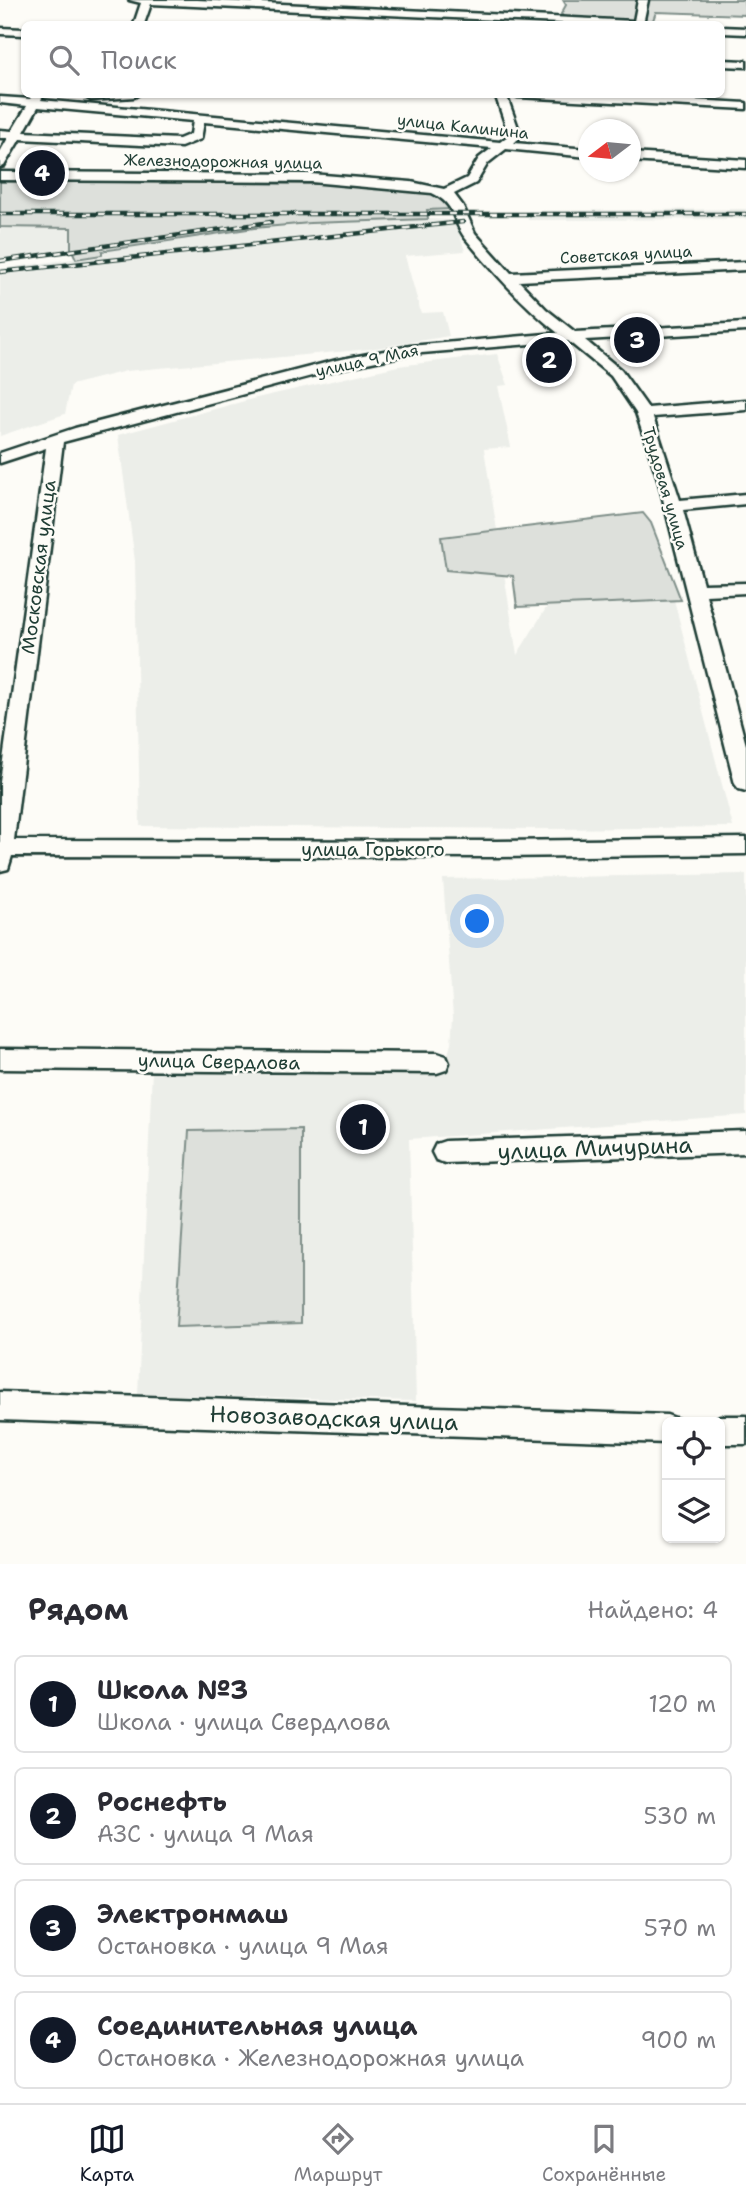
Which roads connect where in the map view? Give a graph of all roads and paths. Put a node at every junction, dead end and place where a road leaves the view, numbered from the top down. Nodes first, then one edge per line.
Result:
1 (134, 0) edge
2 (147, 0) edge
3 (643, 0) edge
4 (140, 21) edge
5 (530, 21) edge
6 (638, 21) edge
7 (725, 30) edge
8 (746, 31) edge
9 (0, 32) edge
10 (21, 32) edge
11 (725, 63) edge
12 (746, 64) edge
13 (56, 98) edge
14 (502, 98) edge
15 (602, 98) edge
16 (36, 99) edge
17 (0, 100) edge
18 (746, 106) edge
19 (199, 117) junction
20 (0, 134) edge
21 (17, 135) junction
22 (475, 144) junction
23 (503, 147) junction
24 (578, 152) edge
25 (641, 158) edge
26 (483, 161) junction
27 (0, 163) edge
28 (746, 164) edge
29 (0, 176) edge
30 (445, 194) junction
31 (746, 266) edge
32 (507, 277) junction
33 (536, 306) junction
34 (746, 327) edge
35 (571, 337) junction
36 (513, 340) junction
37 (746, 405) edge
38 (644, 413) junction
39 (55, 439) junction
40 (0, 458) edge
41 (746, 499) edge
42 (672, 506) junction
43 (746, 588) edge
44 (694, 590) junction
45 (736, 714) edge
46 (746, 784) edge
47 (746, 846) edge
48 (1, 853) edge
49 (0, 1059) edge
50 (437, 1063) dead end
51 (746, 1142) edge
52 (444, 1152) dead end
53 (0, 1406) edge
54 (662, 1429) edge
55 (725, 1430) edge
56 (746, 1430) edge

1 - 2 street
2 - 4 street
2 - 5 street
3 - 6 street
7 - 8 street
9 - 10 street
11 - 12 street
13 - 16 street
14 - 23 street
15 - 18 street
16 - 17 street, улица Калинина
16 - 19 street, улица Калинина
16 - 21 street
19 - 21 street
19 - 22 street, улица Калинина
20 - 21 street
21 - 27 street
22 - 23 street, улица Калинина
22 - 26 street
23 - 24 street, улица Калинина
23 - 26 street
25 - 28 street
26 - 30 street
29 - 30 street, Железнодорожная улица
30 - 32 street, Трудовая улица
31 - 32 street, Советская улица
32 - 33 street, Трудовая улица
33 - 35 street, Трудовая улица
33 - 36 street
34 - 35 street, улица 9 Мая
35 - 36 street, улица 9 Мая
35 - 38 street, Трудовая улица
36 - 39 street, улица 9 Мая
37 - 38 street
38 - 42 street, Трудовая улица
39 - 40 street, улица 9 Мая
39 - 48 street, Московская улица
41 - 42 street
42 - 44 street, Трудовая улица
43 - 44 street
44 - 45 street, Трудовая улица
45 - 46 street, Трудовая улица
47 - 48 street, улица Горького
49 - 50 street, улица Свердлова
51 - 52 street, улица Мичурина
53 - 54 street, Новозаводская улица
55 - 56 street

